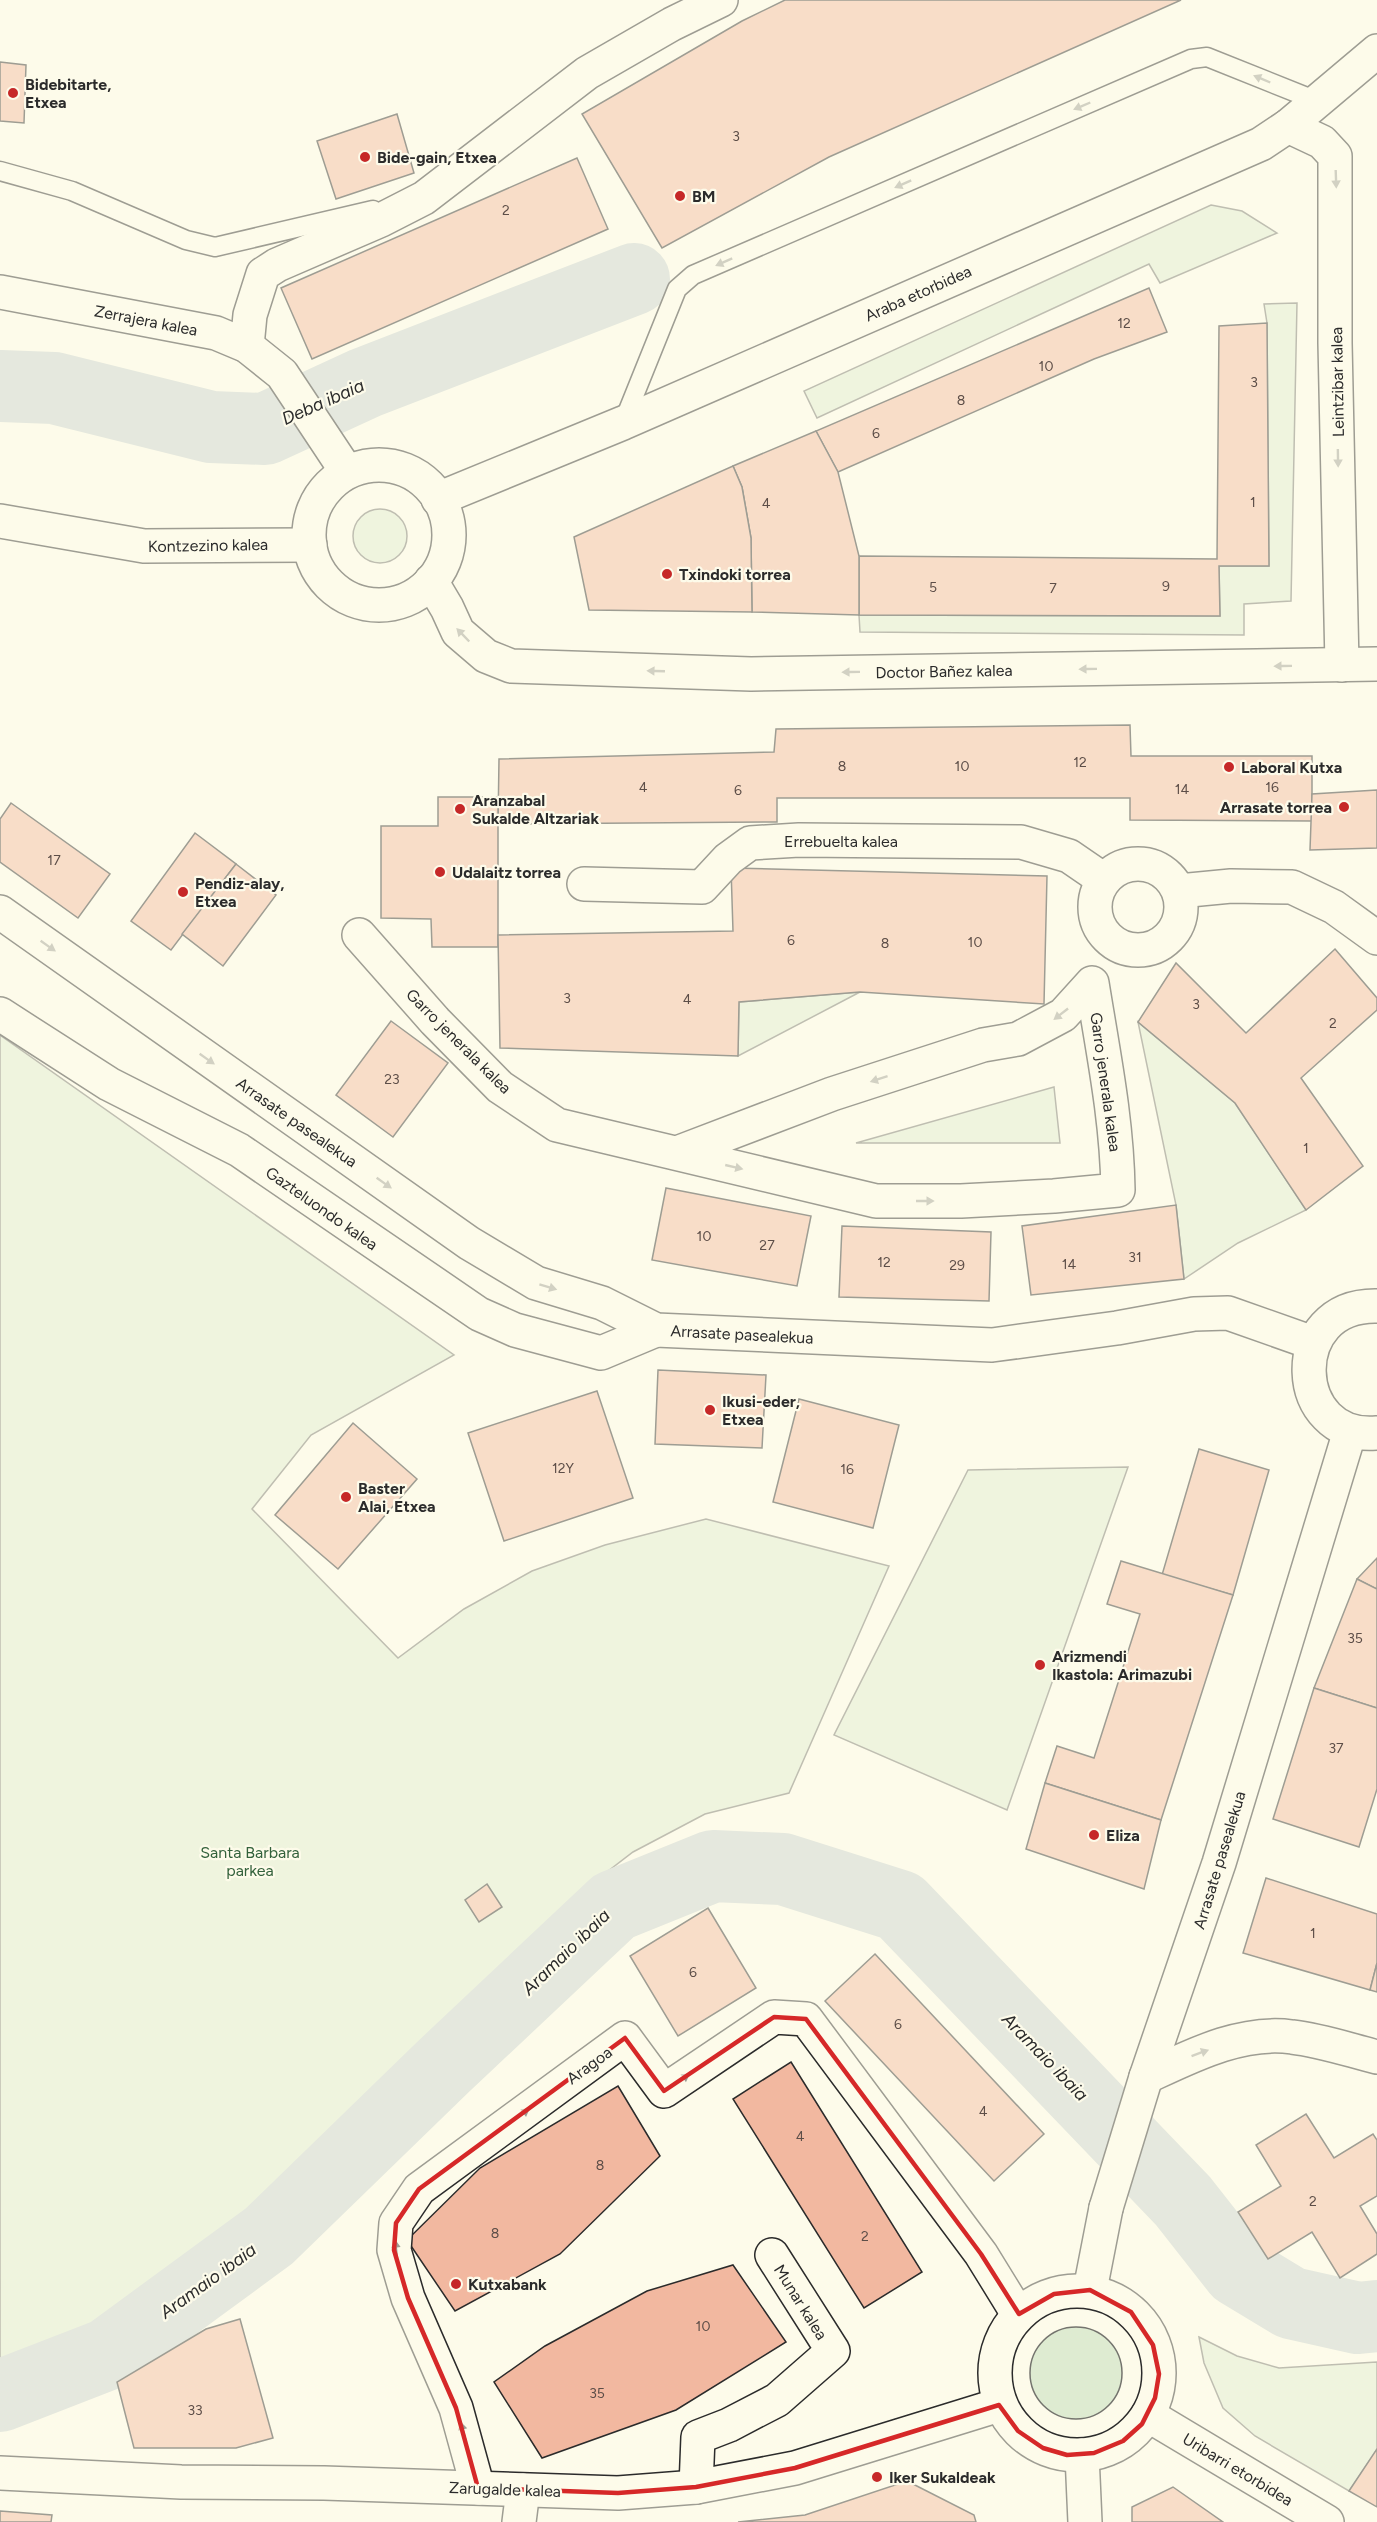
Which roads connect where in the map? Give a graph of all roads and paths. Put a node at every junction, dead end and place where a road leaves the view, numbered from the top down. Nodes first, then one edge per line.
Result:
1 (721, 0) edge
2 (1377, 51) edge
3 (1317, 101) junction
4 (1288, 126) junction
5 (0, 171) edge
6 (424, 198) junction
7 (0, 292) edge
8 (247, 346) junction
9 (623, 423) junction
10 (342, 463) junction
11 (438, 499) junction
12 (0, 521) edge
13 (309, 545) junction
14 (431, 581) junction
15 (1377, 664) edge
16 (1342, 665) junction
17 (1104, 880) junction
18 (584, 884) dead end
19 (1179, 891) junction
20 (0, 912) edge
21 (359, 935) dead end
22 (1377, 938) edge
23 (1109, 940) junction
24 (1092, 983) junction
25 (0, 1014) edge
26 (677, 1153) junction
27 (1377, 1306) edge
28 (656, 1330) junction
29 (1313, 1343) junction
30 (1363, 1432) edge
31 (1377, 2057) edge
32 (1144, 2084) junction
33 (772, 2255) dead end
34 (1090, 2290) junction
35 (1018, 2314) junction
36 (999, 2405) junction
37 (1148, 2415) junction
38 (1082, 2455) junction
39 (0, 2473) edge
40 (696, 2487) junction
41 (478, 2488) junction
42 (523, 2490) junction
43 (519, 2522) edge
44 (1085, 2522) edge
45 (1327, 2522) edge

1 - 6 street
2 - 3 street, Araba etorbidea
3 - 4 street, Araba etorbidea
3 -> 9 lane
4 - 9 street, Araba etorbidea
4 -> 16 street, Leintzibar kalea
5 - 6 lane
6 - 8 street
7 - 8 street, Zerrajera kalea
8 - 10 street, Zerrajera kalea
9 - 11 street, Araba etorbidea
10 - 11 street
10 - 13 street
11 - 14 street
12 - 13 street, Kontzezino kalea
13 - 14 street
16 -> 14 street, Doctor Bañez kalea
15 - 16 street, Doctor Bañez kalea
17 - 18 street, Errebuelta kalea
17 - 19 street
17 - 23 street
19 - 22 street
19 - 23 street
20 -> 28 street, Arrasate pasealekua
21 - 26 street, Garro jenerala kalea
23 - 24 street
24 -> 26 street, Garro jenerala kalea
26 -> 24 street, Garro jenerala kalea
25 - 28 street, Gazteluondo kalea
27 - 29 street
28 - 29 street, Arrasate pasealekua
29 - 30 street
30 - 32 street, Arrasate pasealekua
32 -> 31 street
32 - 34 street, Arrasate pasealekua
33 - 40 street, Munar kalea
34 - 35 street
34 - 37 street
35 - 36 street
41 -> 35 street, Aragoa
36 - 38 street
36 - 40 street, Zarugalde kalea
37 - 38 street
37 - 45 street, Uribarri etorbidea
38 - 44 street
39 - 41 street, Zarugalde kalea
40 - 42 street, Zarugalde kalea
41 - 42 street, Zarugalde kalea
42 - 43 street

